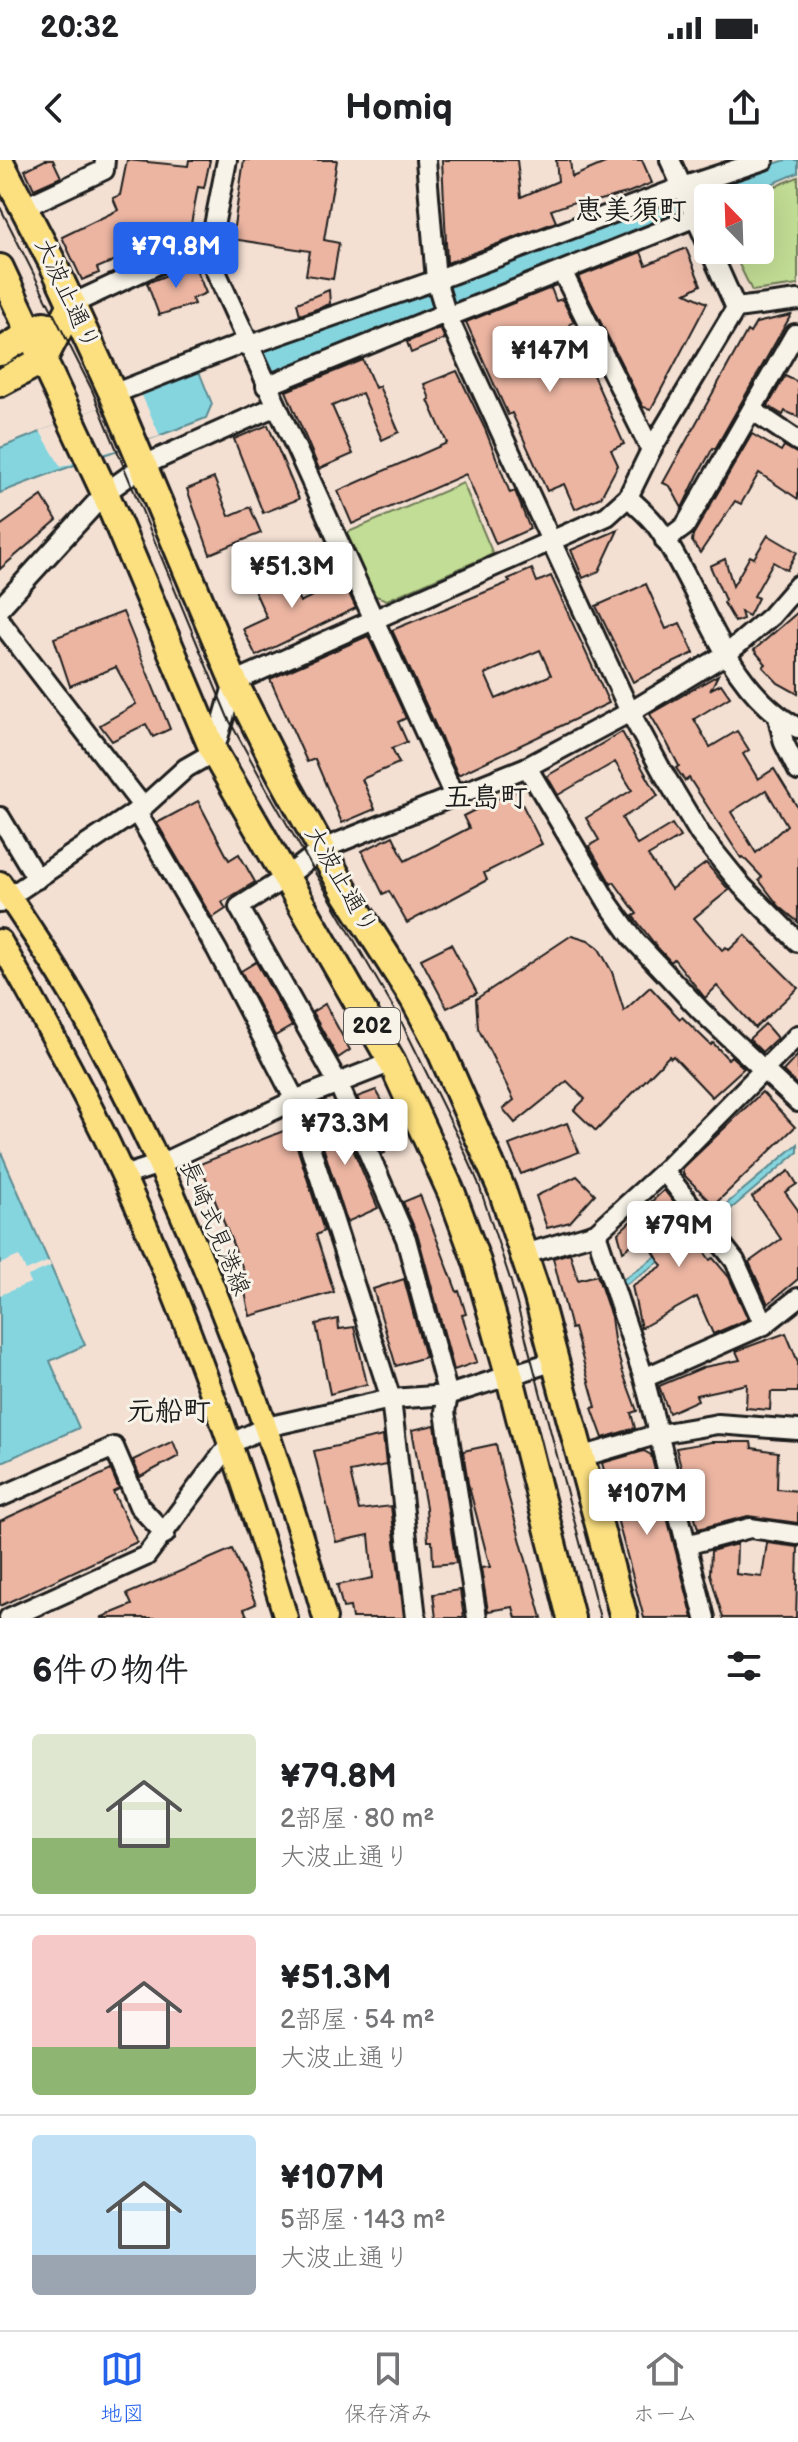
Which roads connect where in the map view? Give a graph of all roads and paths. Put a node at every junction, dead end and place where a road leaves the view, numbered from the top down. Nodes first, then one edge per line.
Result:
1 (105, 160) edge
2 (227, 160) edge
3 (426, 160) edge
4 (670, 160) edge
5 (764, 160) edge
6 (0, 162) edge
7 (683, 188) junction
8 (25, 207) junction
9 (694, 214) edge
10 (694, 216) edge
11 (203, 243) junction
12 (717, 264) edge
13 (0, 268) edge
14 (563, 273) junction
15 (436, 280) junction
16 (798, 300) edge
17 (72, 304) junction
18 (736, 308) junction
19 (446, 313) junction
20 (32, 332) junction
21 (795, 334) dead end
22 (246, 344) junction
23 (0, 352) edge
24 (43, 360) junction
25 (0, 383) edge
26 (266, 386) junction
27 (114, 396) junction
28 (276, 406) junction
29 (752, 410) junction
30 (798, 441) edge
31 (651, 450) junction
32 (141, 457) junction
33 (105, 493) junction
34 (628, 497) junction
35 (551, 541) junction
36 (665, 541) junction
37 (798, 585) edge
38 (0, 608) edge
39 (0, 621) edge
40 (374, 622) junction
41 (728, 653) junction
42 (234, 682) junction
43 (630, 712) junction
44 (778, 717) junction
45 (798, 728) edge
46 (214, 752) junction
47 (527, 767) junction
48 (798, 771) edge
49 (454, 796) junction
50 (140, 809) junction
51 (0, 817) edge
52 (322, 849) junction
53 (285, 878) junction
54 (37, 879) junction
55 (3, 895) edge
56 (0, 941) edge
57 (798, 942) edge
58 (798, 1035) edge
59 (392, 1062) junction
60 (761, 1070) junction
61 (338, 1083) junction
62 (295, 1100) junction
63 (798, 1102) edge
64 (160, 1164) junction
65 (664, 1171) junction
66 (123, 1176) junction
67 (596, 1233) junction
68 (525, 1254) junction
69 (798, 1298) edge
70 (764, 1325) junction
71 (555, 1361) junction
72 (509, 1374) junction
73 (644, 1378) junction
74 (448, 1395) junction
75 (391, 1399) junction
76 (266, 1427) junction
77 (798, 1430) edge
78 (659, 1434) junction
79 (230, 1444) junction
80 (581, 1457) junction
81 (0, 1497) edge
82 (165, 1534) junction
83 (798, 1535) edge
84 (686, 1545) junction
85 (9, 1618) edge
86 (286, 1618) edge
87 (325, 1618) edge
88 (416, 1618) edge
89 (477, 1618) edge
90 (571, 1618) edge
91 (624, 1618) edge
92 (705, 1618) edge

1 - 8 street
2 - 11 street
3 - 15 street
4 - 7 street
5 - 7 street
6 - 8 highway, 大波止通り / 202
7 - 9 street
7 - 15 street
8 - 17 highway, 大波止通り / 202
10 - 14 street
11 - 17 street
11 - 22 street
12 - 18 street
13 - 20 highway, 大波止通り / 202
14 - 19 street
14 - 31 street
15 - 19 street
15 - 22 street
16 - 18 street
17 - 20 highway
17 - 24 highway
17 - 27 highway, 大波止通り / 202
18 - 31 street
19 - 26 street
19 - 35 street
20 - 23 highway
20 - 24 highway, 大波止通り / 202
21 - 29 street
22 - 26 street
22 - 27 street
24 - 25 highway
24 - 33 highway, 大波止通り / 202
26 - 28 street
27 - 32 highway, 大波止通り / 202
28 - 32 street
28 - 40 street
29 - 30 street
29 - 36 street
31 - 34 street
32 - 33 street
32 - 42 highway, 大波止通り / 202
33 - 38 street
33 - 46 highway, 大波止通り / 202
34 - 35 street
34 - 36 street
35 - 40 street
35 - 43 street
36 - 41 street
37 - 41 street
39 - 50 street
40 - 42 street
40 - 49 street
41 - 43 street
41 - 44 street
42 - 46 street
42 - 52 highway, 大波止通り / 202
43 - 47 street
43 - 57 street
44 - 45 street
44 - 48 street
46 - 50 street
46 - 53 highway, 大波止通り / 202
47 - 49 street
47 - 60 street
49 - 52 street
50 - 54 street
50 - 62 street
51 - 54 street
52 - 53 street
52 - 68 highway, 大波止通り / 202
53 - 59 highway, 大波止通り / 202
53 - 61 street
54 - 55 street
55 - 64 main road, 長崎式見港線
56 - 66 main road
58 - 60 street
59 - 61 street
59 - 72 highway, 大波止通り / 202
60 - 63 street
60 - 65 street
61 - 62 street
61 - 74 street
62 - 64 street
62 - 75 street
64 - 66 street
64 - 76 main road, 長崎式見港線
65 - 67 street
65 - 70 street
66 - 79 main road
67 - 68 street
67 - 73 street
68 - 71 highway, 大波止通り / 202
69 - 70 street
70 - 73 street
71 - 72 street
71 - 80 highway, 大波止通り / 202
72 - 74 street
72 - 90 highway, 大波止通り / 202
73 - 78 street
74 - 75 street
74 - 89 street
75 - 76 street
75 - 88 street
76 - 79 street
76 - 87 main road, 長崎式見港線
77 - 78 street
78 - 80 street
78 - 84 street
79 - 82 street
79 - 86 main road
80 - 91 highway, 大波止通り / 202
81 - 82 street
82 - 85 street
83 - 84 street
84 - 92 street

